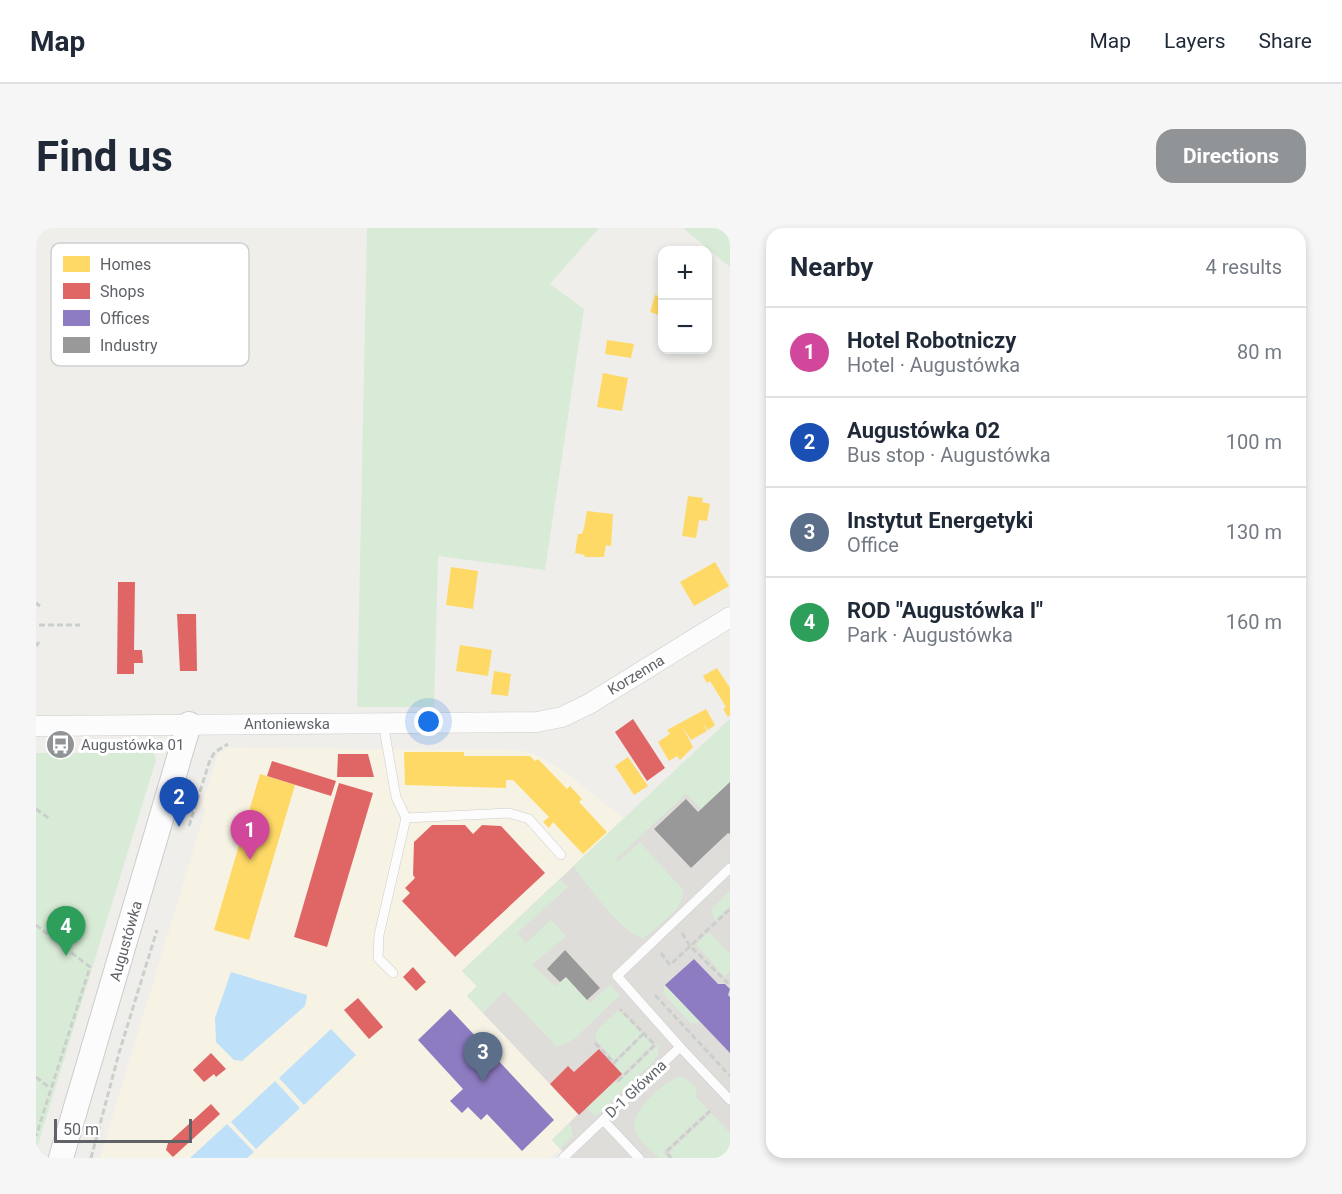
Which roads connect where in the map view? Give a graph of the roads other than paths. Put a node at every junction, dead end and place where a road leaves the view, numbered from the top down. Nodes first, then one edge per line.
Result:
1 (730, 617) edge
2 (537, 722) joint
3 (383, 723) junction
4 (189, 724) junction
5 (36, 726) edge
6 (406, 818) junction
7 (561, 855) dead end
8 (730, 868) edge
9 (393, 973) dead end
10 (680, 1047) junction
11 (730, 1100) edge
12 (603, 1120) junction
13 (565, 1156) edge
14 (61, 1158) edge
15 (639, 1158) edge

1 - 2 street, Korzenna
2 - 3 street, Antoniewska
3 - 4 street, Antoniewska
3 - 6 lane
4 - 5 street, Antoniewska
4 - 14 street, Augustówka
6 - 7 lane
6 - 9 lane
8 - 10 lane
10 - 11 lane, D-1 Główna
10 - 12 lane, D-1 Główna
12 - 13 lane, D-1 Główna
12 - 15 lane

